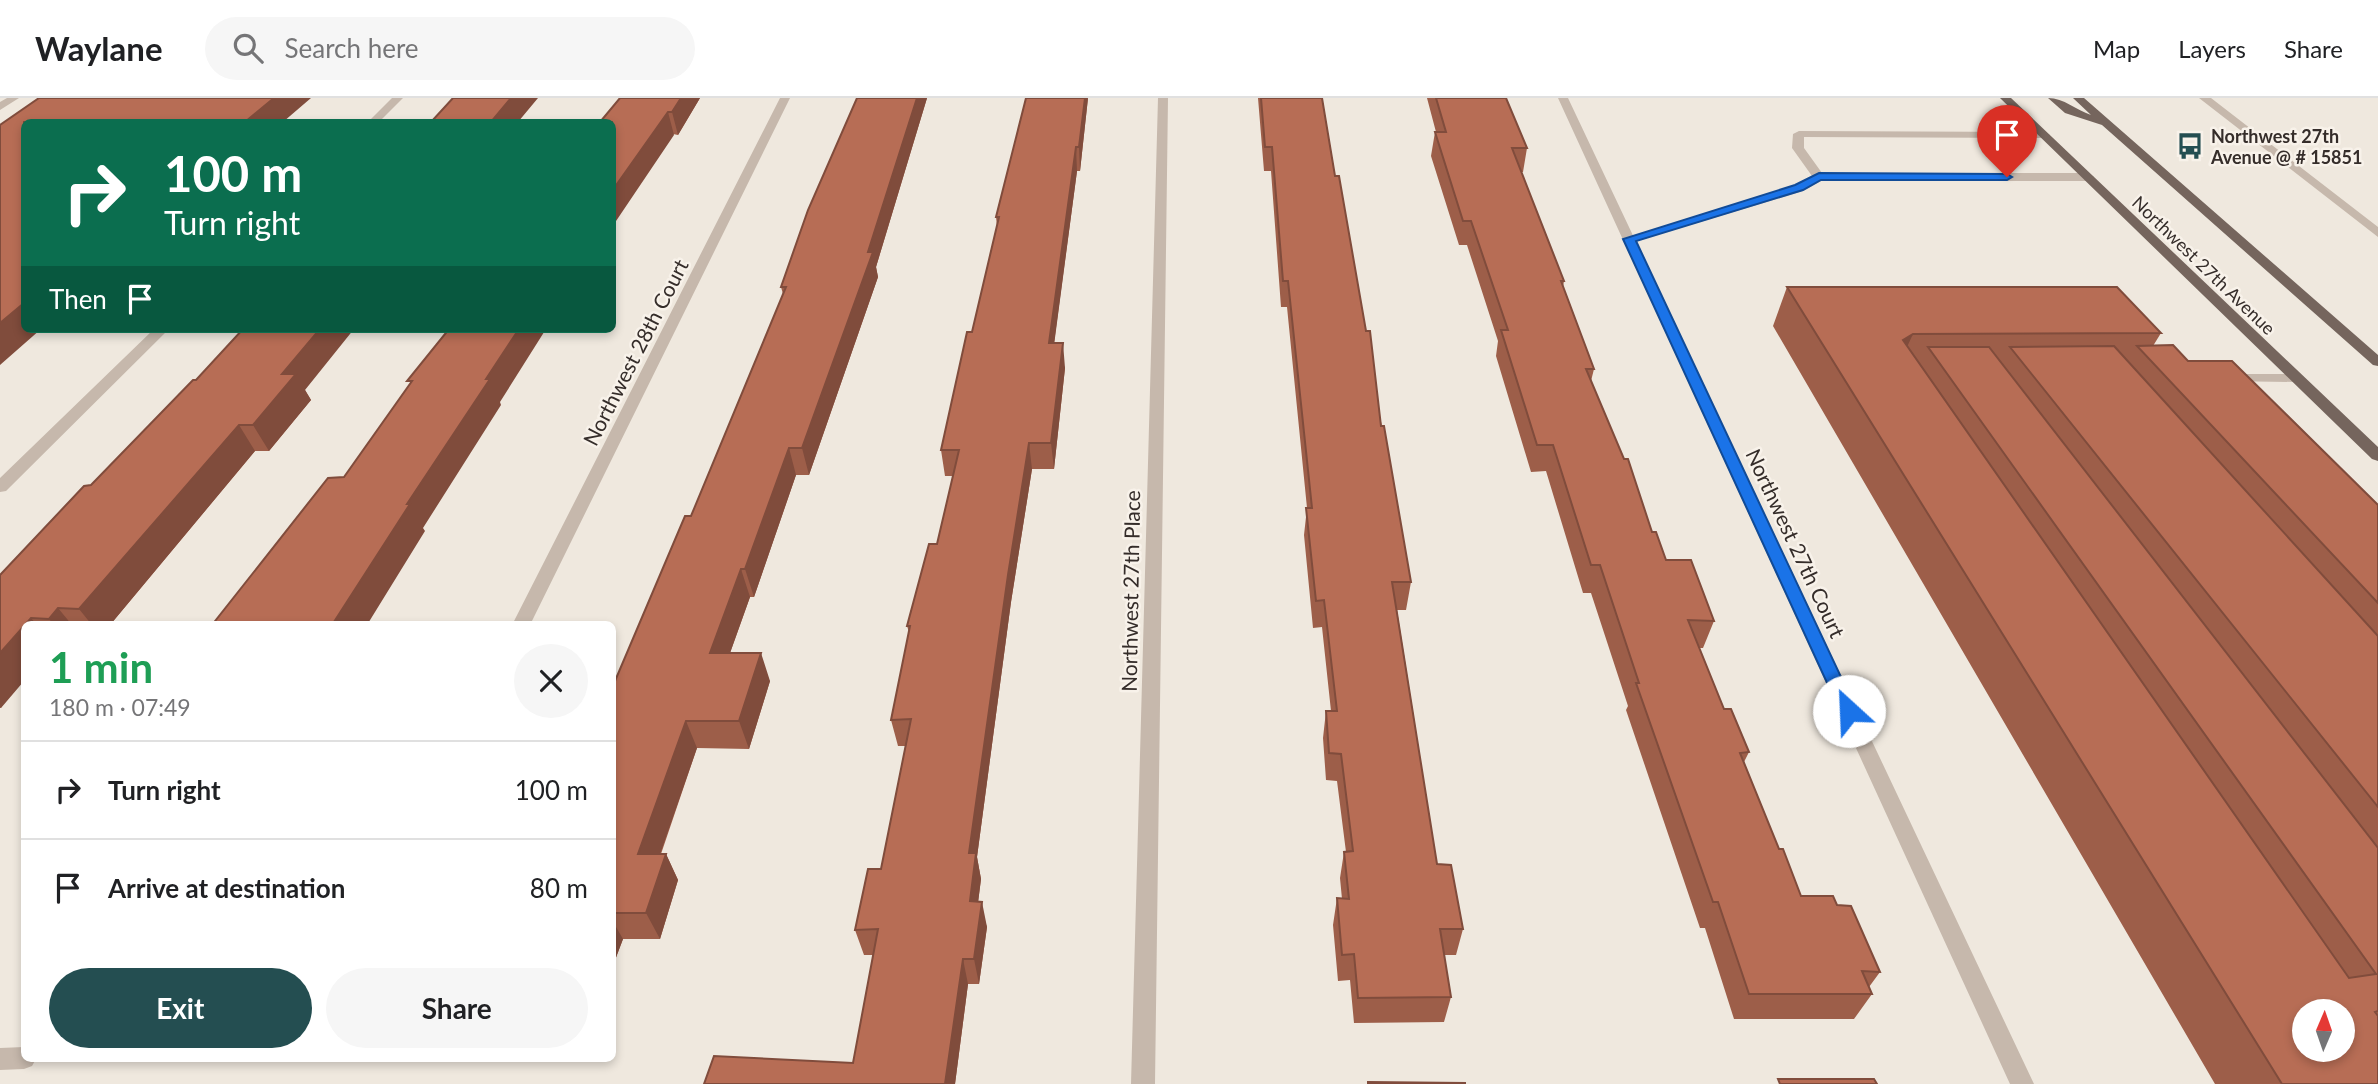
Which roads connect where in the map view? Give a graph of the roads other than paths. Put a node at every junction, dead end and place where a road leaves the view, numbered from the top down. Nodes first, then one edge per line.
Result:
1 (14, 98) edge
2 (398, 98) edge
3 (785, 98) edge
4 (1163, 98) edge
5 (1563, 98) edge
6 (2005, 98) edge
7 (2053, 98) edge
8 (2078, 98) edge
9 (2204, 98) edge
10 (0, 107) edge
11 (376, 119) edge
12 (2109, 125) junction
13 (2044, 135) junction
14 (1819, 177) junction
15 (2088, 177) junction
16 (2378, 233) edge
17 (1629, 239) junction
18 (158, 333) edge
19 (2378, 362) edge
20 (2296, 378) junction
21 (2215, 379) edge
22 (2378, 456) edge
23 (0, 487) edge
24 (523, 621) edge
25 (21, 1058) edge
26 (0, 1059) edge
27 (1143, 1084) edge
28 (2022, 1084) edge

1 - 10 street
2 - 11 street
3 - 24 street, Northwest 28th Court
4 - 27 street, Northwest 27th Place
5 - 17 street, Northwest 27th Court
6 - 13 main road, Northwest 27th Avenue
7 - 12 main road
8 - 12 main road, Northwest 27th Avenue
9 - 16 street
12 - 19 main road, Northwest 27th Avenue
13 - 14 street
13 - 15 main road, Northwest 27th Avenue
14 - 15 street
14 - 17 street
15 - 20 main road, Northwest 27th Avenue
17 - 28 street, Northwest 27th Court
18 - 23 street
20 - 21 street
20 - 22 main road, Northwest 27th Avenue
25 - 26 street

